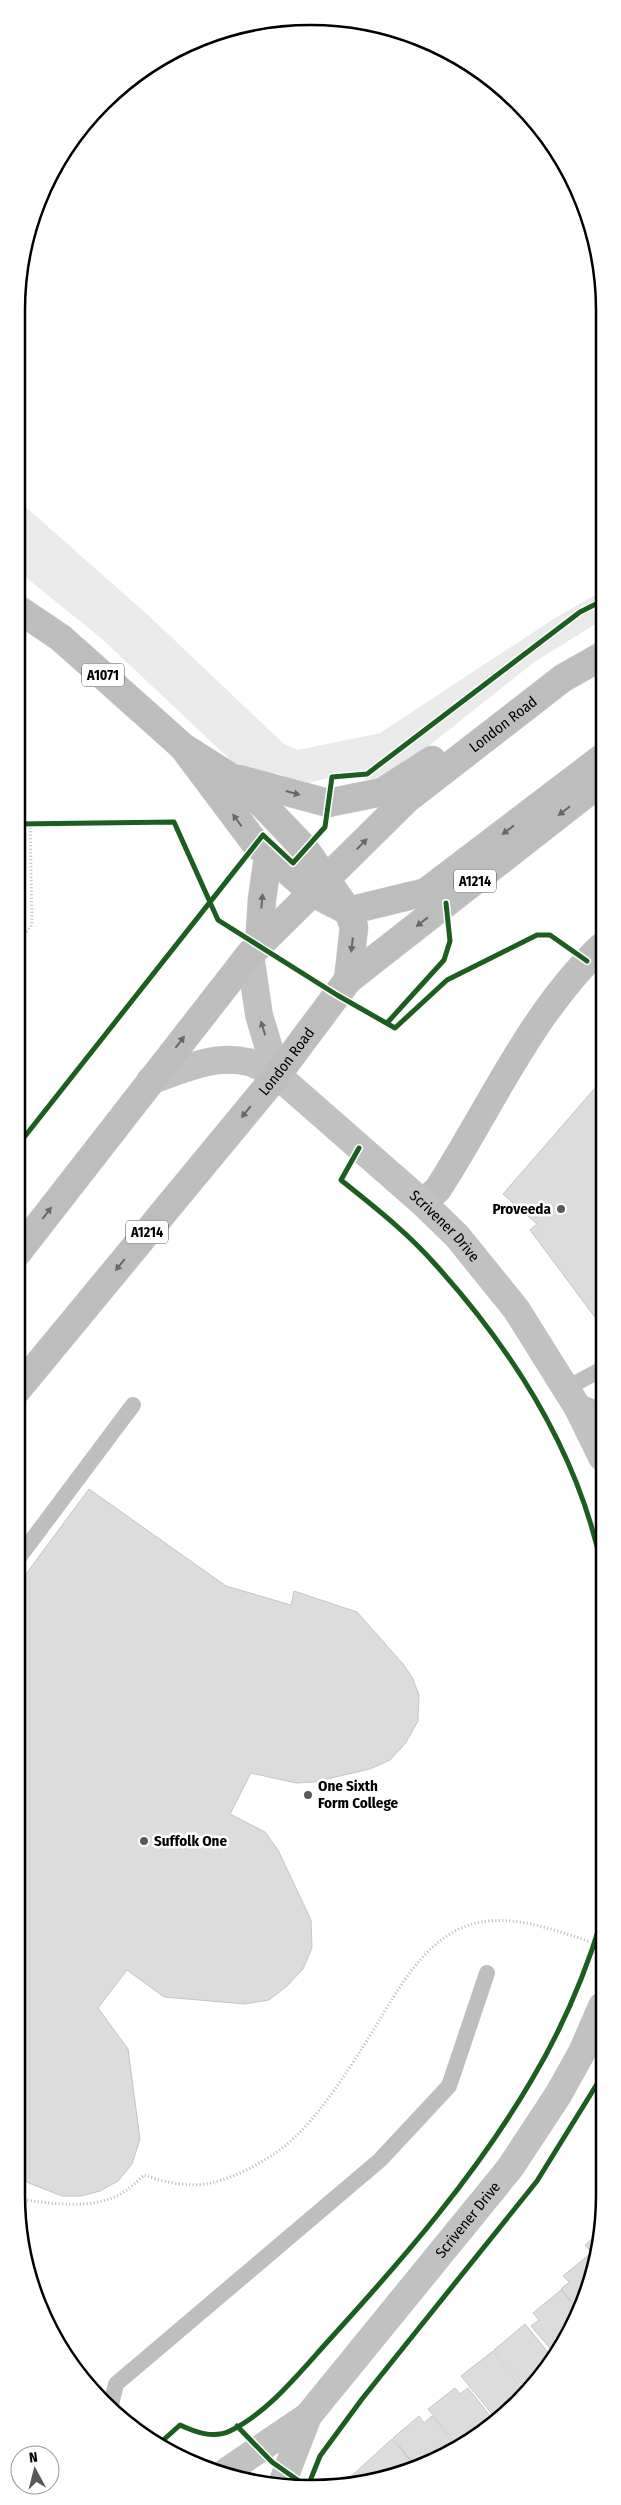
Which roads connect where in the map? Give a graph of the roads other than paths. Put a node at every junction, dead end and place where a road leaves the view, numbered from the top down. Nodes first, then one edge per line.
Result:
1 (25, 614) edge
2 (596, 660) edge
3 (561, 680) junction
4 (184, 746) junction
5 (596, 763) edge
6 (229, 776) junction
7 (596, 786) edge
8 (268, 857) junction
9 (320, 886) junction
10 (348, 910) junction
11 (254, 950) junction
12 (596, 952) edge
13 (348, 980) junction
14 (276, 1075) junction
15 (150, 1081) junction
16 (423, 1203) junction
17 (25, 1243) edge
18 (25, 1380) edge
19 (596, 1380) edge
20 (582, 1404) edge
21 (133, 1405) dead end
22 (596, 1441) edge
23 (25, 1549) edge
24 (487, 1973) dead end
25 (596, 2020) edge
26 (112, 2399) edge
27 (308, 2416) junction
28 (231, 2468) edge
29 (285, 2479) edge

1 - 4 main road, A1071
2 - 3 main road, London Road
6 -> 3 main road
9 -> 3 main road, London Road
4 - 6 main road, A1071
8 -> 4 main road
5 -> 10 main road
6 - 9 main road, A1071
7 -> 13 main road, London Road / A1214
8 - 9 main road
11 -> 8 main road
9 - 10 main road
9 - 11 main road, London Road
10 -> 13 main road
14 -> 11 street
15 -> 11 main road, London Road
12 - 16 street
13 - 14 main road, London Road / A1214
14 - 15 street, Scrivener Drive
14 - 16 street, Scrivener Drive
14 -> 18 main road, London Road / A1214
17 -> 15 main road, London Road
16 - 20 street, Scrivener Drive
19 - 20 lane
20 - 22 street, Scrivener Drive
21 - 23 lane
24 - 26 lane
25 - 27 street, Scrivener Drive
27 - 28 street, Scrivener Drive
27 - 29 street, Scrivener Drive

